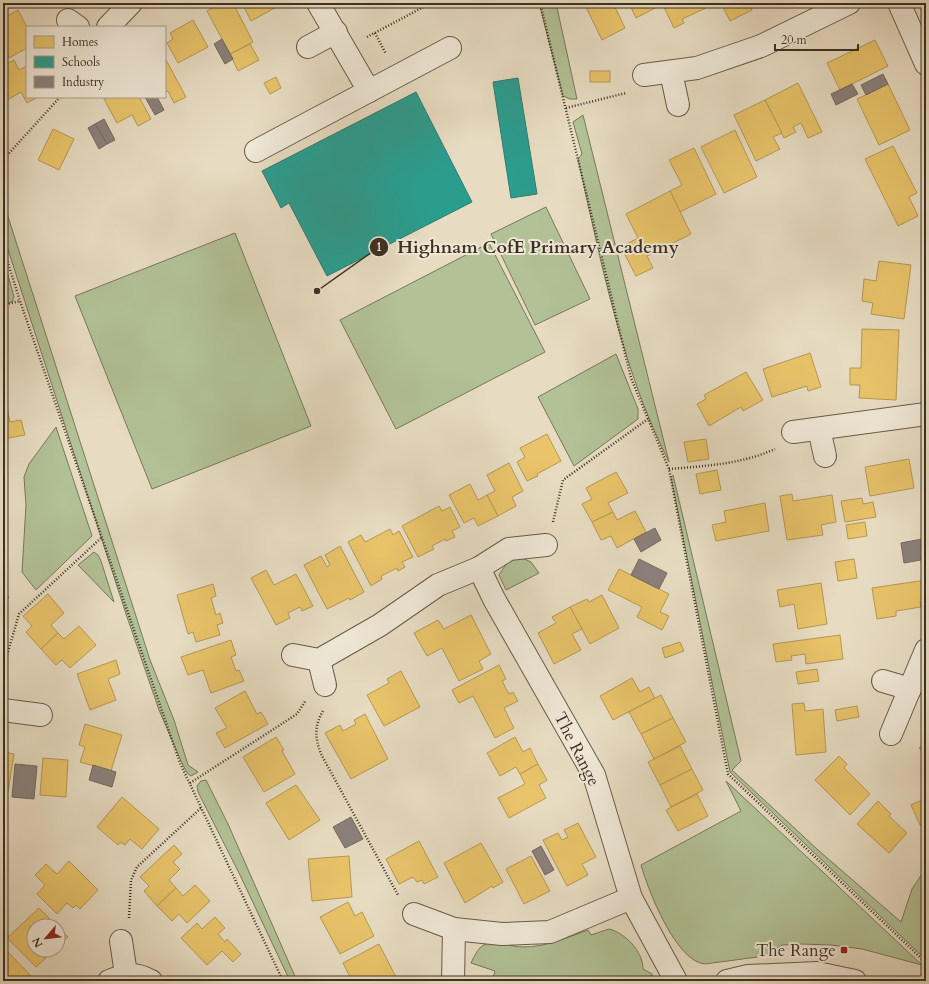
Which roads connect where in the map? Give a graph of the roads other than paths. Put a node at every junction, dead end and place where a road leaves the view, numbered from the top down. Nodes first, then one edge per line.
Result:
1 (131, 3) edge
2 (318, 3) edge
3 (849, 3) edge
4 (899, 3) edge
5 (109, 26) edge
6 (341, 40) junction
7 (308, 47) dead end
8 (450, 48) dead end
9 (926, 64) edge
10 (671, 72) junction
11 (644, 75) dead end
12 (369, 91) junction
13 (678, 105) dead end
14 (256, 151) dead end
15 (926, 414) edge
16 (819, 429) junction
17 (793, 432) road end
18 (825, 456) dead end
19 (546, 545) road end
20 (479, 568) junction
21 (926, 650) edge
22 (293, 655) dead end
23 (319, 660) junction
24 (883, 681) dead end
25 (325, 685) road end
26 (910, 689) junction
27 (3, 710) edge
28 (41, 715) dead end
29 (891, 734) dead end
30 (631, 898) junction
31 (414, 914) road end
32 (454, 929) junction
33 (121, 941) road end
34 (118, 977) edge
35 (151, 981) edge
36 (453, 981) edge
37 (676, 981) edge
38 (727, 981) edge
39 (855, 981) edge

1 - 5 street
2 - 6 street
3 - 10 street
4 - 9 street
6 - 7 street
6 - 12 street
8 - 12 street
10 - 11 street
10 - 13 street
12 - 14 street
15 - 16 street
16 - 17 street
16 - 18 street
19 - 20 street
20 - 23 street
20 - 30 street, The Range
21 - 26 street
22 - 23 street
23 - 25 street
24 - 26 street
26 - 29 street
27 - 28 street
30 - 32 street
30 - 37 street, The Range
31 - 32 street
32 - 36 street
33 - 34 street
34 - 35 street
38 - 39 street

